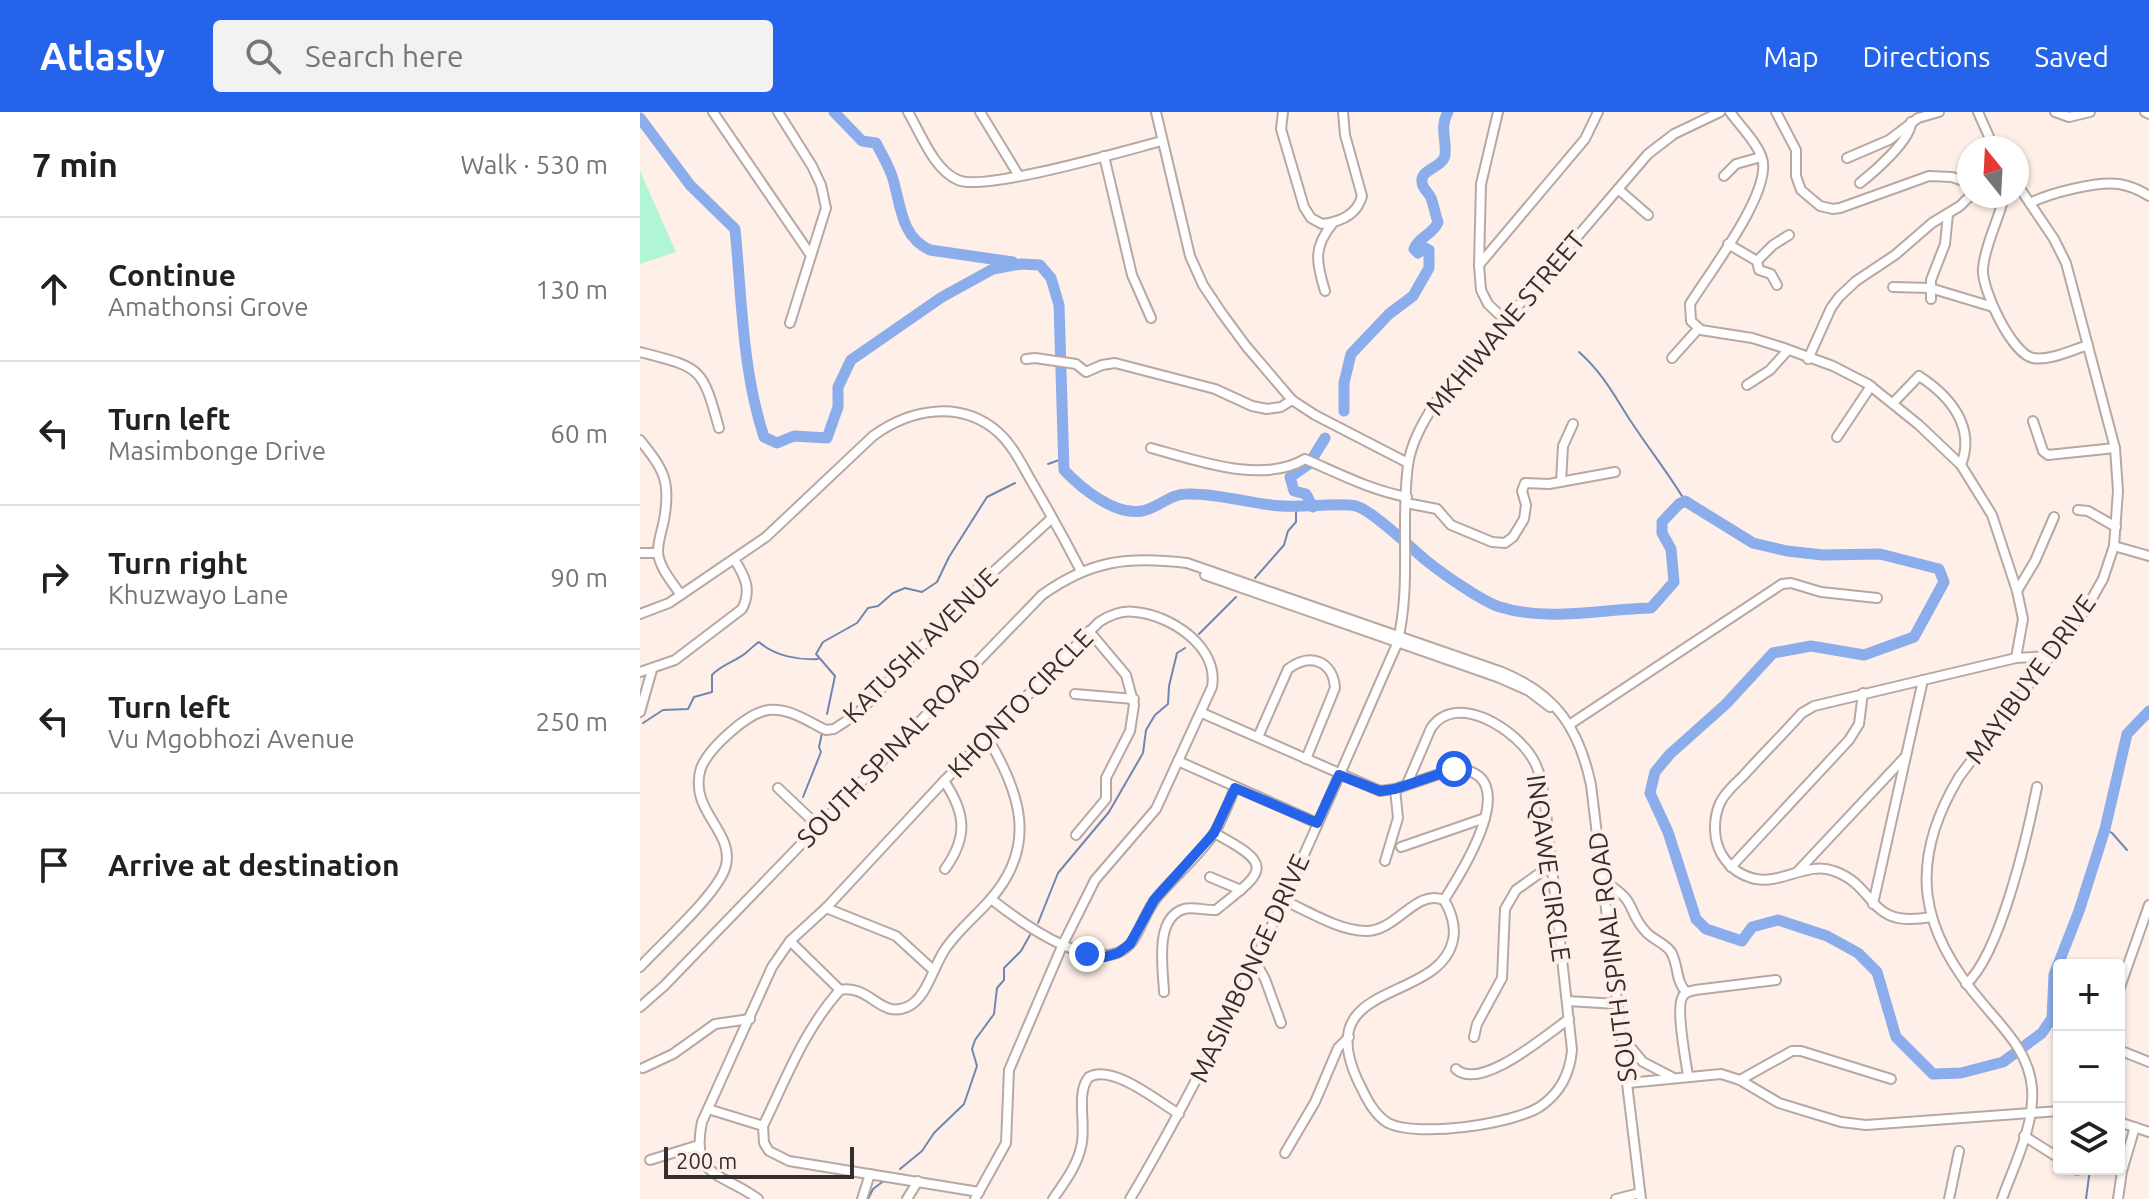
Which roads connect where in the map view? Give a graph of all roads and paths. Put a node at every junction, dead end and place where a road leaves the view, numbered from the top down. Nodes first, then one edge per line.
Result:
1 (713, 112) edge
2 (778, 112) edge
3 (908, 112) edge
4 (980, 112) edge
5 (1156, 112) edge
6 (1283, 112) edge
7 (1343, 112) edge
8 (1498, 112) edge
9 (1598, 112) edge
10 (1720, 112) edge
11 (1730, 112) edge
12 (1776, 112) edge
13 (1939, 112) edge
14 (2055, 112) edge
15 (2090, 112) edge
16 (1976, 113) edge
17 (1911, 122) junction
18 (1988, 136) edge
19 (1162, 141) junction
20 (1104, 156) junction
21 (1761, 157) junction
22 (1847, 158) dead end
23 (1019, 176) junction
24 (1724, 176) dead end
25 (1957, 179) edge
26 (1860, 183) dead end
27 (1618, 189) junction
28 (2149, 196) edge
29 (2030, 203) joint
30 (1957, 207) edge
31 (2000, 208) edge
32 (1948, 214) junction
33 (1648, 215) dead end
34 (1333, 223) junction
35 (1789, 235) dead end
36 (1728, 244) junction
37 (810, 254) junction
38 (1757, 261) junction
39 (1479, 265) junction
40 (1777, 285) dead end
41 (1893, 287) dead end
42 (1930, 288) junction
43 (1325, 291) dead end
44 (1931, 299) dead end
45 (1993, 307) junction
46 (1151, 318) dead end
47 (1505, 320) junction
48 (790, 323) dead end
49 (1698, 329) junction
50 (2088, 345) junction
51 (1788, 350) junction
52 (640, 352) edge
53 (1672, 358) dead end
54 (1026, 359) dead end
55 (1808, 359) junction
56 (1747, 385) dead end
57 (1871, 386) junction
58 (1292, 400) junction
59 (1893, 403) junction
60 (2033, 421) dead end
61 (1573, 424) dead end
62 (719, 428) dead end
63 (1837, 437) dead end
64 (640, 440) edge
65 (1151, 448) dead end
66 (2115, 448) junction
67 (1408, 463) junction
68 (1961, 465) junction
69 (1615, 472) dead end
70 (1561, 482) junction
71 (1406, 504) junction
72 (2078, 510) dead end
73 (2054, 517) dead end
74 (1052, 518) junction
75 (2116, 527) junction
76 (2114, 546) junction
77 (640, 553) edge
78 (658, 553) junction
79 (2149, 556) edge
80 (734, 559) junction
81 (1081, 571) junction
82 (2017, 591) junction
83 (681, 595) junction
84 (1877, 598) dead end
85 (640, 614) edge
86 (1089, 631) junction
87 (1398, 640) junction
88 (2050, 656) junction
89 (2016, 658) junction
90 (652, 670) junction
91 (640, 672) edge
92 (1923, 680) junction
93 (1863, 693) junction
94 (1075, 694) dead end
95 (1134, 699) junction
96 (640, 712) edge
97 (1202, 713) junction
98 (1567, 722) junction
99 (987, 737) junction
100 (1258, 737) junction
101 (1907, 756) junction
102 (1306, 759) junction
103 (1178, 761) junction
104 (1339, 775) junction
105 (944, 781) junction
106 (1407, 784) junction
107 (2037, 787) dead end
108 (778, 788) dead end
109 (1235, 788) junction
110 (1395, 789) junction
111 (1485, 818) junction
112 (1317, 823) junction
113 (818, 826) junction
114 (1214, 833) junction
115 (1076, 835) dead end
116 (1401, 847) dead end
117 (1385, 861) dead end
118 (1551, 865) junction
119 (1731, 867) junction
120 (945, 869) dead end
121 (1796, 873) junction
122 (1210, 877) dead end
123 (1604, 882) junction
124 (1241, 890) junction
125 (991, 899) junction
126 (1283, 900) junction
127 (1444, 900) junction
128 (1873, 904) junction
129 (2149, 905) edge
130 (826, 908) junction
131 (1931, 917) junction
132 (790, 941) junction
133 (1063, 944) junction
134 (1256, 963) junction
135 (640, 967) edge
136 (932, 969) junction
137 (2125, 973) edge
138 (1776, 980) dead end
139 (1966, 984) junction
140 (840, 990) junction
141 (1164, 992) dead end
142 (1686, 992) junction
143 (1567, 1001) junction
144 (1618, 1004) junction
145 (640, 1007) edge
146 (750, 1019) junction
147 (1569, 1019) junction
148 (1281, 1023) dead end
149 (1349, 1037) junction
150 (1474, 1037) dead end
151 (1623, 1038) junction
152 (2125, 1052) edge
153 (2149, 1062) edge
154 (643, 1068) dead end
155 (1456, 1069) dead end
156 (1688, 1076) junction
157 (1674, 1078) junction
158 (1891, 1079) dead end
159 (1740, 1080) junction
160 (1628, 1083) junction
161 (708, 1109) junction
162 (2053, 1111) edge
163 (2030, 1112) junction
164 (1179, 1114) junction
165 (2125, 1124) edge
166 (763, 1126) junction
167 (2135, 1127) junction
168 (2149, 1132) edge
169 (2024, 1136) junction
170 (699, 1145) junction
171 (1959, 1151) dead end
172 (1285, 1153) dead end
173 (2053, 1154) edge
174 (650, 1160) dead end
175 (870, 1174) junction
176 (918, 1181) junction
177 (977, 1196) edge
178 (1640, 1196) edge
179 (758, 1199) edge
180 (862, 1199) edge
181 (907, 1199) edge
182 (1053, 1199) edge
183 (1130, 1199) edge
184 (1616, 1199) edge
185 (1949, 1199) edge
186 (2002, 1199) edge
187 (2118, 1199) edge

1 - 37 street
2 - 37 street
3 - 23 street
4 - 23 street
5 - 19 street
6 - 34 street
7 - 34 street
8 - 39 street
9 - 39 street
10 - 27 street, MKHIWANE STREET
11 - 21 street
12 - 25 street
13 - 17 street
14 - 15 street
16 - 18 street
17 - 22 street
17 - 26 street
19 - 20 street
19 - 58 street
20 - 23 street
20 - 46 street
21 - 24 street
21 - 36 street
27 - 33 street
27 - 47 street, MKHIWANE STREET
28 - 29 street
29 - 50 street, MAYIBUYE DRIVE
30 - 32 street
31 - 45 street
32 - 42 street
32 - 55 street
34 - 43 street
35 - 38 street
36 - 38 street
36 - 49 street
37 - 48 street
38 - 40 street
39 - 47 street
41 - 42 street
42 - 44 street
42 - 45 street
45 - 50 street
47 - 67 street, MKHIWANE STREET
49 - 51 street
49 - 53 street
50 - 66 street, MAYIBUYE DRIVE
51 - 55 street
51 - 56 street
52 - 62 street
54 - 58 street
55 - 57 street
57 - 59 street
57 - 63 street
58 - 67 street
59 - 68 street
59 - 68 street
60 - 66 street
61 - 70 street
64 - 78 street
65 - 71 street
66 - 75 street, MAYIBUYE DRIVE
67 - 71 street, MKHIWANE STREET
68 - 82 street
69 - 70 street
70 - 71 street
71 - 87 street, MKHIWANE STREET
72 - 75 street
73 - 82 street
74 - 80 street
74 - 81 street
74 - 135 street, KATUSHI AVENUE
75 - 76 street, MAYIBUYE DRIVE
76 - 79 street
76 - 88 street, MAYIBUYE DRIVE
77 - 78 street
78 - 83 street
80 - 83 street
80 - 90 street
81 - 87 street, SOUTH SPINAL ROAD
81 - 113 street, SOUTH SPINAL ROAD
82 - 89 street
83 - 85 street
84 - 98 street
86 - 95 street
86 - 97 street, KHONTO CIRCLE
86 - 99 street, KHONTO CIRCLE
87 - 98 street, SOUTH SPINAL ROAD
87 - 104 street, MASIMBONGE DRIVE
88 - 89 street
88 - 131 street, MAYIBUYE DRIVE
89 - 92 street
90 - 91 street
90 - 96 street
92 - 93 street
92 - 101 street
93 - 119 street
93 - 119 street
94 - 95 street
95 - 115 street
97 - 100 street
97 - 103 street, KHONTO CIRCLE
98 - 123 street, SOUTH SPINAL ROAD
99 - 105 street, KHONTO CIRCLE
99 - 125 street
100 - 102 street
100 - 102 street
101 - 121 street
101 - 128 street
102 - 104 street
103 - 109 street
103 - 133 street, KHONTO CIRCLE
104 - 110 street
104 - 112 street, MASIMBONGE DRIVE
105 - 120 street
105 - 130 street, KHONTO CIRCLE
106 - 110 street
106 - 111 street
106 - 118 street, INQAWE CIRCLE
107 - 139 street
108 - 113 street
109 - 112 street
109 - 114 street
110 - 117 street
111 - 116 street
111 - 127 street
112 - 126 street, MASIMBONGE DRIVE
113 - 145 street, SOUTH SPINAL ROAD
114 - 124 street
114 - 133 street
118 - 143 street, INQAWE CIRCLE
118 - 150 street
119 - 121 street
121 - 128 street
122 - 124 street
123 - 142 street
123 - 144 street, SOUTH SPINAL ROAD
124 - 141 street
125 - 133 street
125 - 136 street
126 - 127 street
126 - 134 street, MASIMBONGE DRIVE
127 - 149 street
128 - 131 street
129 - 137 street
130 - 132 street, KHONTO CIRCLE
130 - 136 street
131 - 139 street, MAYIBUYE DRIVE
132 - 140 street
132 - 146 street, KHONTO CIRCLE
133 - 177 street, KHONTO CIRCLE
134 - 148 street
134 - 164 street, MASIMBONGE DRIVE
136 - 140 street
138 - 142 street
139 - 163 street, MAYIBUYE DRIVE
140 - 166 street
142 - 156 street
143 - 144 street
143 - 147 street, INQAWE CIRCLE
144 - 151 street, SOUTH SPINAL ROAD
146 - 154 street
146 - 161 street, KHONTO CIRCLE
147 - 149 street, INQAWE CIRCLE
147 - 155 street
149 - 172 street
151 - 157 street
151 - 160 street, SOUTH SPINAL ROAD
152 - 153 street
156 - 157 street
156 - 159 street
157 - 160 street
158 - 159 street
159 - 163 street
160 - 178 street, SOUTH SPINAL ROAD
161 - 166 street
161 - 170 street, KHONTO CIRCLE
162 - 163 street
163 - 169 street, MAYIBUYE DRIVE
164 - 182 street
164 - 183 street, MASIMBONGE DRIVE
165 - 167 street
166 - 175 street
167 - 168 street
167 - 187 street
169 - 173 street
169 - 186 street, MAYIBUYE DRIVE
170 - 174 street
170 - 179 street
171 - 185 street
175 - 176 street
175 - 180 street
176 - 177 street
176 - 181 street
178 - 184 street

